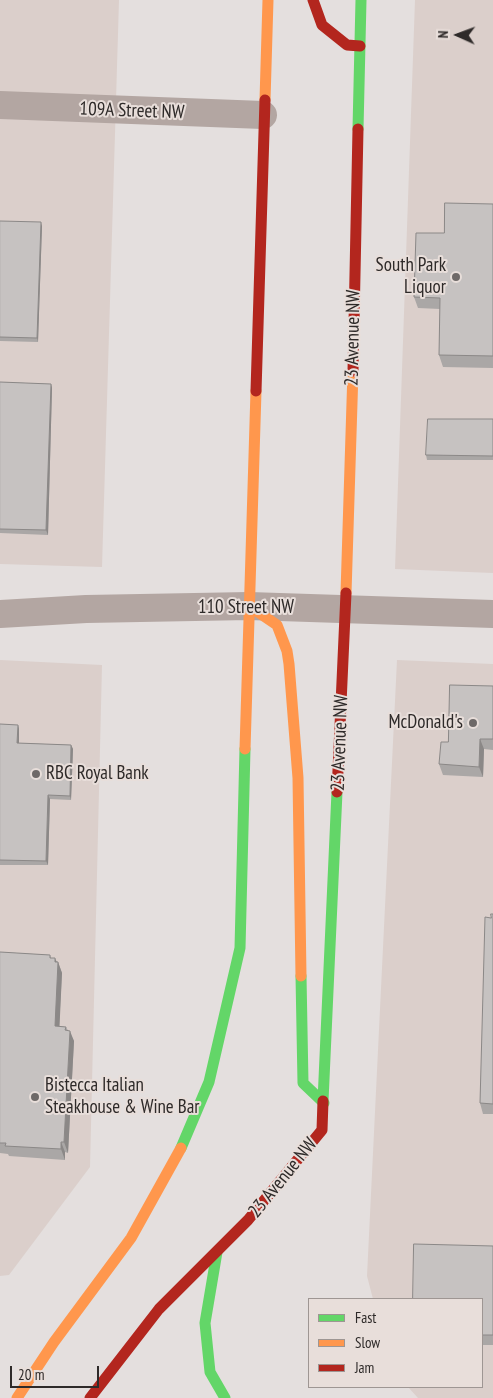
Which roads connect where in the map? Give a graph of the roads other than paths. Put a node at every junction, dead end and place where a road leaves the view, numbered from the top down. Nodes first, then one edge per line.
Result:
1 (268, 0) edge
2 (313, 0) edge
3 (361, 0) edge
4 (360, 46) junction
5 (0, 105) edge
6 (264, 115) junction
7 (249, 606) junction
8 (345, 610) junction
9 (0, 614) edge
10 (493, 614) edge
11 (324, 1103) junction
12 (217, 1252) junction
13 (17, 1398) edge
14 (90, 1398) edge
15 (225, 1398) edge

1 - 6 main road
2 - 4 main road
3 - 4 main road, 23 Avenue NW
4 - 8 main road, 23 Avenue NW
5 - 6 street, 109A Street NW
6 - 7 main road
7 - 8 street, 110 Street NW
7 - 9 street, 110 Street NW
7 - 11 main road
7 - 13 main road
8 - 10 street, 110 Street NW
8 - 11 main road, 23 Avenue NW
11 - 12 main road, 23 Avenue NW
12 - 14 main road, 23 Avenue NW
12 - 15 main road

